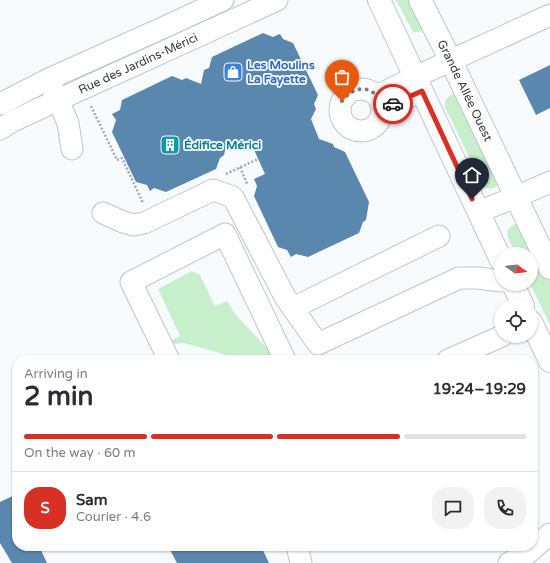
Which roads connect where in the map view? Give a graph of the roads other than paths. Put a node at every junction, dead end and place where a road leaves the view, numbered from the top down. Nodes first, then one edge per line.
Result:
1 (223, 0) edge
2 (379, 0) edge
3 (420, 0) edge
4 (272, 1) edge
5 (550, 16) edge
6 (180, 20) junction
7 (190, 40) junction
8 (451, 61) junction
9 (49, 80) junction
10 (419, 84) junction
11 (58, 100) junction
12 (380, 102) dead end
13 (0, 104) edge
14 (0, 129) edge
15 (72, 149) dead end
16 (550, 182) edge
17 (516, 197) junction
18 (478, 212) junction
19 (103, 213) dead end
20 (439, 236) dead end
21 (495, 247) edge
22 (550, 268) edge
23 (494, 280) edge
24 (292, 308) junction
25 (538, 337) edge
26 (494, 340) edge
27 (167, 355) edge
28 (282, 355) edge
29 (459, 355) edge
30 (550, 361) edge
31 (550, 534) edge
32 (538, 544) edge
33 (298, 551) edge
34 (530, 551) edge
35 (301, 563) edge
36 (509, 563) edge

1 - 6 street, Rue des Jardins-Mérici
2 - 10 main road
3 - 8 main road, Grande Allée Ouest
4 - 7 street, Rue des Jardins-Mérici
5 - 8 street
6 - 7 street
6 - 9 street, Rue des Jardins-Mérici
7 - 11 street, Rue des Jardins-Mérici
8 - 10 street
8 - 17 main road, Grande Allée Ouest
9 - 11 street
9 - 13 street, Rue des Jardins-Mérici
10 - 12 street
10 - 18 main road
11 - 14 street, Rue des Jardins-Mérici
11 - 15 street
16 - 17 street
17 - 18 street
17 - 22 main road, Grande Allée Ouest
18 - 21 main road
19 - 24 street
20 - 24 street
23 - 24 street
25 - 30 main road
26 - 29 street
27 - 28 street
31 - 32 street
33 - 35 street
34 - 36 street

